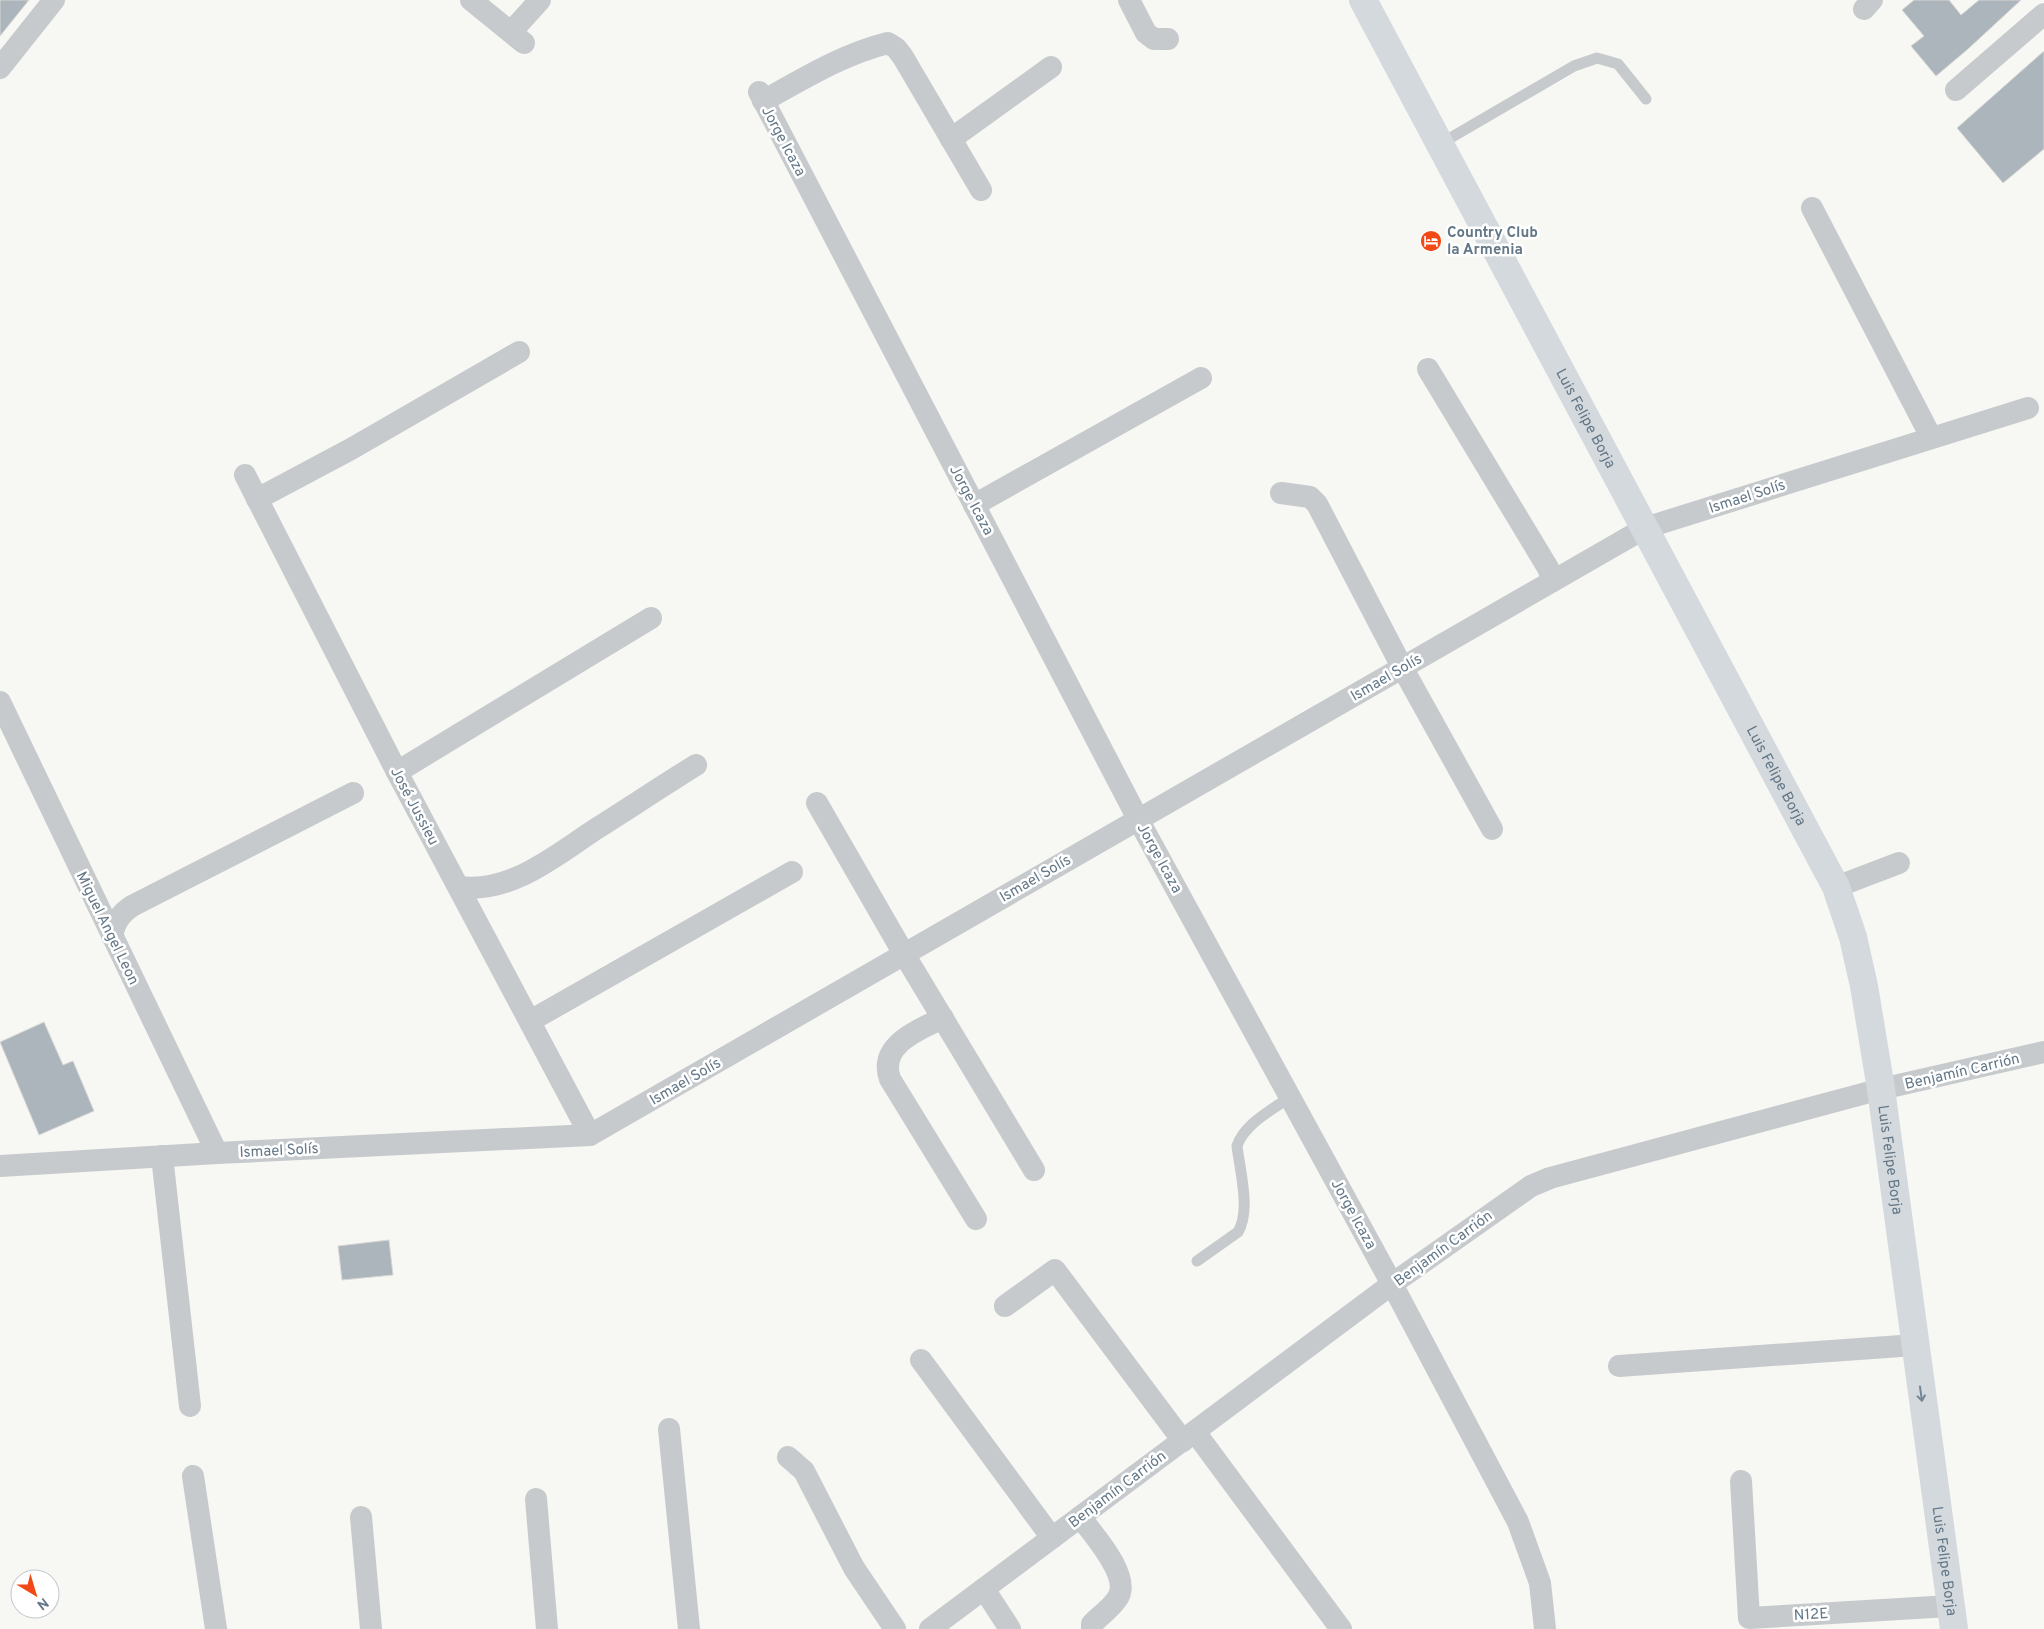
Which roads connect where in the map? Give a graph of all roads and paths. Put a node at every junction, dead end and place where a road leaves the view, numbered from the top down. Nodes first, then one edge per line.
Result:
1 (54, 0) edge
2 (471, 0) edge
3 (540, 0) edge
4 (1129, 0) edge
5 (1363, 0) edge
6 (2044, 14) edge
7 (1168, 39) dead end
8 (1051, 67) dead end
9 (0, 68) edge
10 (1956, 90) dead end
11 (1646, 99) dead end
12 (951, 139) junction
13 (1440, 144) junction
14 (981, 190) dead end
15 (1812, 208) dead end
16 (519, 352) dead end
17 (1428, 369) dead end
18 (1201, 378) dead end
19 (2028, 408) dead end
20 (1932, 437) junction
21 (245, 475) dead end
22 (1281, 493) dead end
23 (258, 499) junction
24 (974, 505) junction
25 (1645, 528) junction
26 (1553, 581) junction
27 (651, 618) dead end
28 (1402, 667) junction
29 (0, 702) edge
30 (696, 764) dead end
31 (397, 772) junction
32 (353, 793) dead end
33 (817, 803) dead end
34 (1138, 819) junction
35 (1492, 829) dead end
36 (1899, 863) dead end
37 (792, 872) dead end
38 (458, 887) junction
39 (1836, 887) junction
40 (112, 936) junction
41 (904, 954) junction
42 (943, 1018) junction
43 (530, 1021) junction
44 (2044, 1052) edge
45 (1881, 1089) junction
46 (1290, 1097) junction
47 (590, 1135) junction
48 (217, 1153) junction
49 (162, 1156) junction
50 (0, 1166) edge
51 (1034, 1170) dead end
52 (976, 1219) dead end
53 (1197, 1261) dead end
54 (1392, 1284) junction
55 (1005, 1306) dead end
56 (1915, 1345) junction
57 (920, 1360) dead end
58 (1619, 1366) dead end
59 (190, 1406) dead end
60 (669, 1429) dead end
61 (1189, 1436) junction
62 (788, 1457) dead end
63 (193, 1476) dead end
64 (1741, 1481) dead end
65 (536, 1499) dead end
66 (360, 1517) dead end
67 (1080, 1517) junction
68 (1052, 1538) junction
69 (984, 1589) junction
70 (1952, 1617) edge
71 (216, 1629) edge
72 (371, 1629) edge
73 (547, 1629) edge
74 (689, 1629) edge
75 (896, 1629) edge
76 (930, 1629) edge
77 (1010, 1629) edge
78 (1092, 1629) edge
79 (1341, 1629) edge
80 (1545, 1629) edge

1 - 9 street
2 - 3 street
4 - 7 street
5 - 13 street, Luis Felipe Borja
6 - 10 street
8 - 12 street
11 - 13 lane
12 - 14 street
12 - 24 street, Jorge Icaza
13 - 25 street, Luis Felipe Borja
15 - 20 street
16 - 23 street
17 - 26 street
18 - 24 street
19 - 20 street, Ismael Solís
20 - 25 street, Ismael Solís
21 - 23 street, José Jussieu
22 - 28 street
23 - 31 street, José Jussieu
24 - 34 street, Jorge Icaza
25 - 26 street, Ismael Solís
25 - 39 street, Luis Felipe Borja
26 - 28 street, Ismael Solís
27 - 31 street
28 - 34 street, Ismael Solís
28 - 35 street
29 - 40 street, Miguel Angel Leon
30 - 38 street
31 - 38 street, José Jussieu
32 - 40 street
33 - 41 street
34 - 41 street, Ismael Solís
34 - 46 street, Jorge Icaza
36 - 39 street
37 - 43 street
38 - 43 street, José Jussieu
39 - 45 street, Luis Felipe Borja
40 - 48 street, Miguel Angel Leon
41 - 42 street
41 - 47 street, Ismael Solís
42 - 51 street
42 - 52 street
43 - 47 street, José Jussieu
44 - 45 street, Benjamín Carrión
45 - 54 street, Benjamín Carrión
45 - 56 street, Luis Felipe Borja
46 - 53 lane
46 - 54 street, Jorge Icaza
47 - 48 street, Ismael Solís
48 - 49 street, Ismael Solís
49 - 50 street, Ismael Solís
49 - 59 street
54 - 61 street, Benjamín Carrión
54 - 80 street, Jorge Icaza
55 - 61 street
56 - 58 street
56 -> 70 street, Luis Felipe Borja
57 - 68 street
60 - 74 street
61 - 67 street, Benjamín Carrión
61 - 79 street
62 - 75 street
63 - 71 street
64 - 70 street, N12E
65 - 73 street
66 - 72 street
67 - 68 street, Benjamín Carrión
67 - 78 street
68 - 69 street, Benjamín Carrión
69 - 76 street, Benjamín Carrión
69 - 77 street

